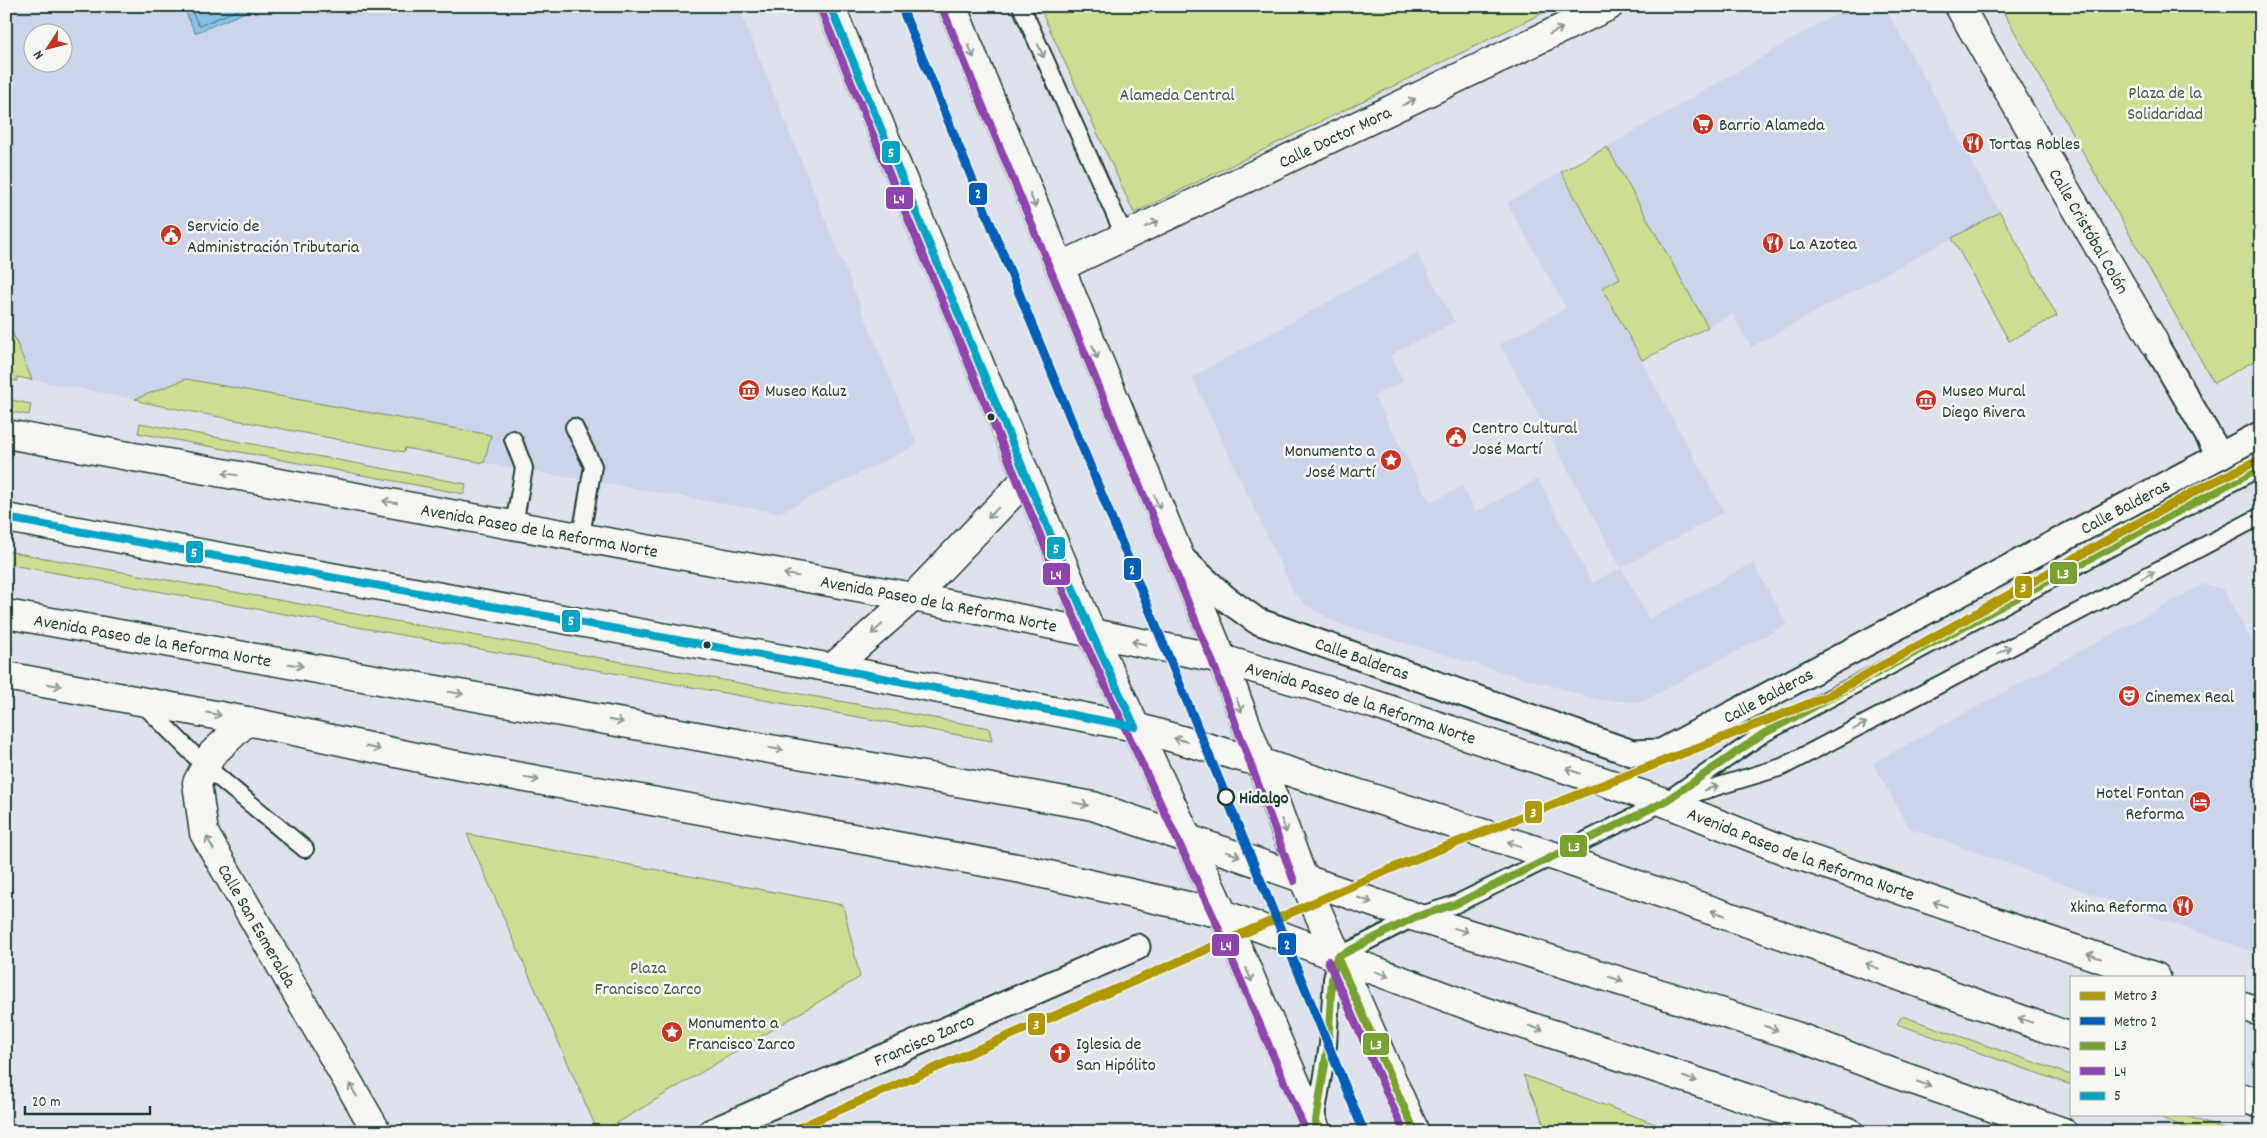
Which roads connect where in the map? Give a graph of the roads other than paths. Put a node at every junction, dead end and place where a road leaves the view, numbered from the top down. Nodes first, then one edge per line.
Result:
1 (830, 6) edge
2 (952, 6) edge
3 (1021, 6) edge
4 (1609, 6) edge
5 (1959, 6) edge
6 (1125, 237) junction
7 (1060, 267) junction
8 (2154, 342) joint
9 (574, 427) dead end
10 (6, 434) edge
11 (2261, 434) edge
12 (513, 439) dead end
13 (2220, 456) junction
14 (2261, 467) edge
15 (1027, 478) junction
16 (2261, 516) edge
17 (6, 518) edge
18 (514, 524) junction
19 (581, 536) junction
20 (1180, 557) junction
21 (913, 597) junction
22 (6, 614) edge
23 (1092, 634) junction
24 (1222, 659) junction
25 (832, 668) junction
26 (6, 676) edge
27 (140, 700) junction
28 (247, 720) junction
29 (1135, 727) junction
30 (1262, 764) junction
31 (205, 766) junction
32 (1664, 802) junction
33 (1187, 838) junction
34 (305, 849) dead end
35 (1554, 856) junction
36 (1302, 878) junction
37 (1223, 914) junction
38 (1415, 917) junction
39 (1137, 947) dead end
40 (1337, 957) junction
41 (2153, 976) edge
42 (2244, 1006) edge
43 (2261, 1012) edge
44 (2070, 1037) edge
45 (2244, 1098) edge
46 (2261, 1104) edge
47 (1316, 1130) edge
48 (377, 1132) edge
49 (711, 1132) edge
50 (1415, 1132) edge
51 (1849, 1132) edge
52 (2063, 1132) edge

1 - 15 main road
2 -> 7 main road
3 -> 6 lane
6 -> 4 main road, Calle Doctor Mora
5 - 8 main road, Calle Cristóbal Colón
6 - 7 main road, Calle Doctor Mora
7 -> 20 main road
8 - 13 street, Calle Cristóbal Colón
9 - 19 lane
18 -> 10 main road, Avenida Paseo de la Reforma Norte
11 - 13 street, Calle Balderas
12 - 18 lane
13 - 20 street, Calle Balderas
14 - 32 lane
15 -> 21 main road
15 - 23 main road
32 -> 16 lane
17 - 25 main road
18 - 19 main road, Avenida Paseo de la Reforma Norte
21 -> 19 main road, Avenida Paseo de la Reforma Norte
20 - 24 main road
21 - 23 main road, Avenida Paseo de la Reforma Norte
21 -> 25 main road
22 -> 33 main road, Avenida Paseo de la Reforma Norte
24 -> 23 main road, Avenida Paseo de la Reforma Norte
23 - 29 main road
24 -> 30 main road
32 -> 24 main road, Avenida Paseo de la Reforma Norte
25 - 29 main road
26 -> 27 main road
27 -> 28 main road
27 - 31 lane
28 - 31 main road, Calle San Esmeralda
28 -> 37 main road
30 -> 29 main road
29 - 33 main road
35 -> 30 main road
30 -> 36 main road
31 - 34 lane
48 -> 31 main road, Calle San Esmeralda
32 - 35 lane
41 -> 32 main road, Avenida Paseo de la Reforma Norte
33 -> 36 main road, Avenida Paseo de la Reforma Norte
33 - 37 main road
35 - 38 lane
44 -> 35 main road
36 -> 38 main road, Avenida Paseo de la Reforma Norte
36 - 40 main road
37 - 40 main road
37 -> 47 main road
38 - 40 lane
38 -> 52 main road, Avenida Paseo de la Reforma Norte
39 - 49 street, Francisco Zarco
40 - 47 lane
40 - 50 main road
40 -> 51 main road
42 - 43 main road
45 - 46 main road

